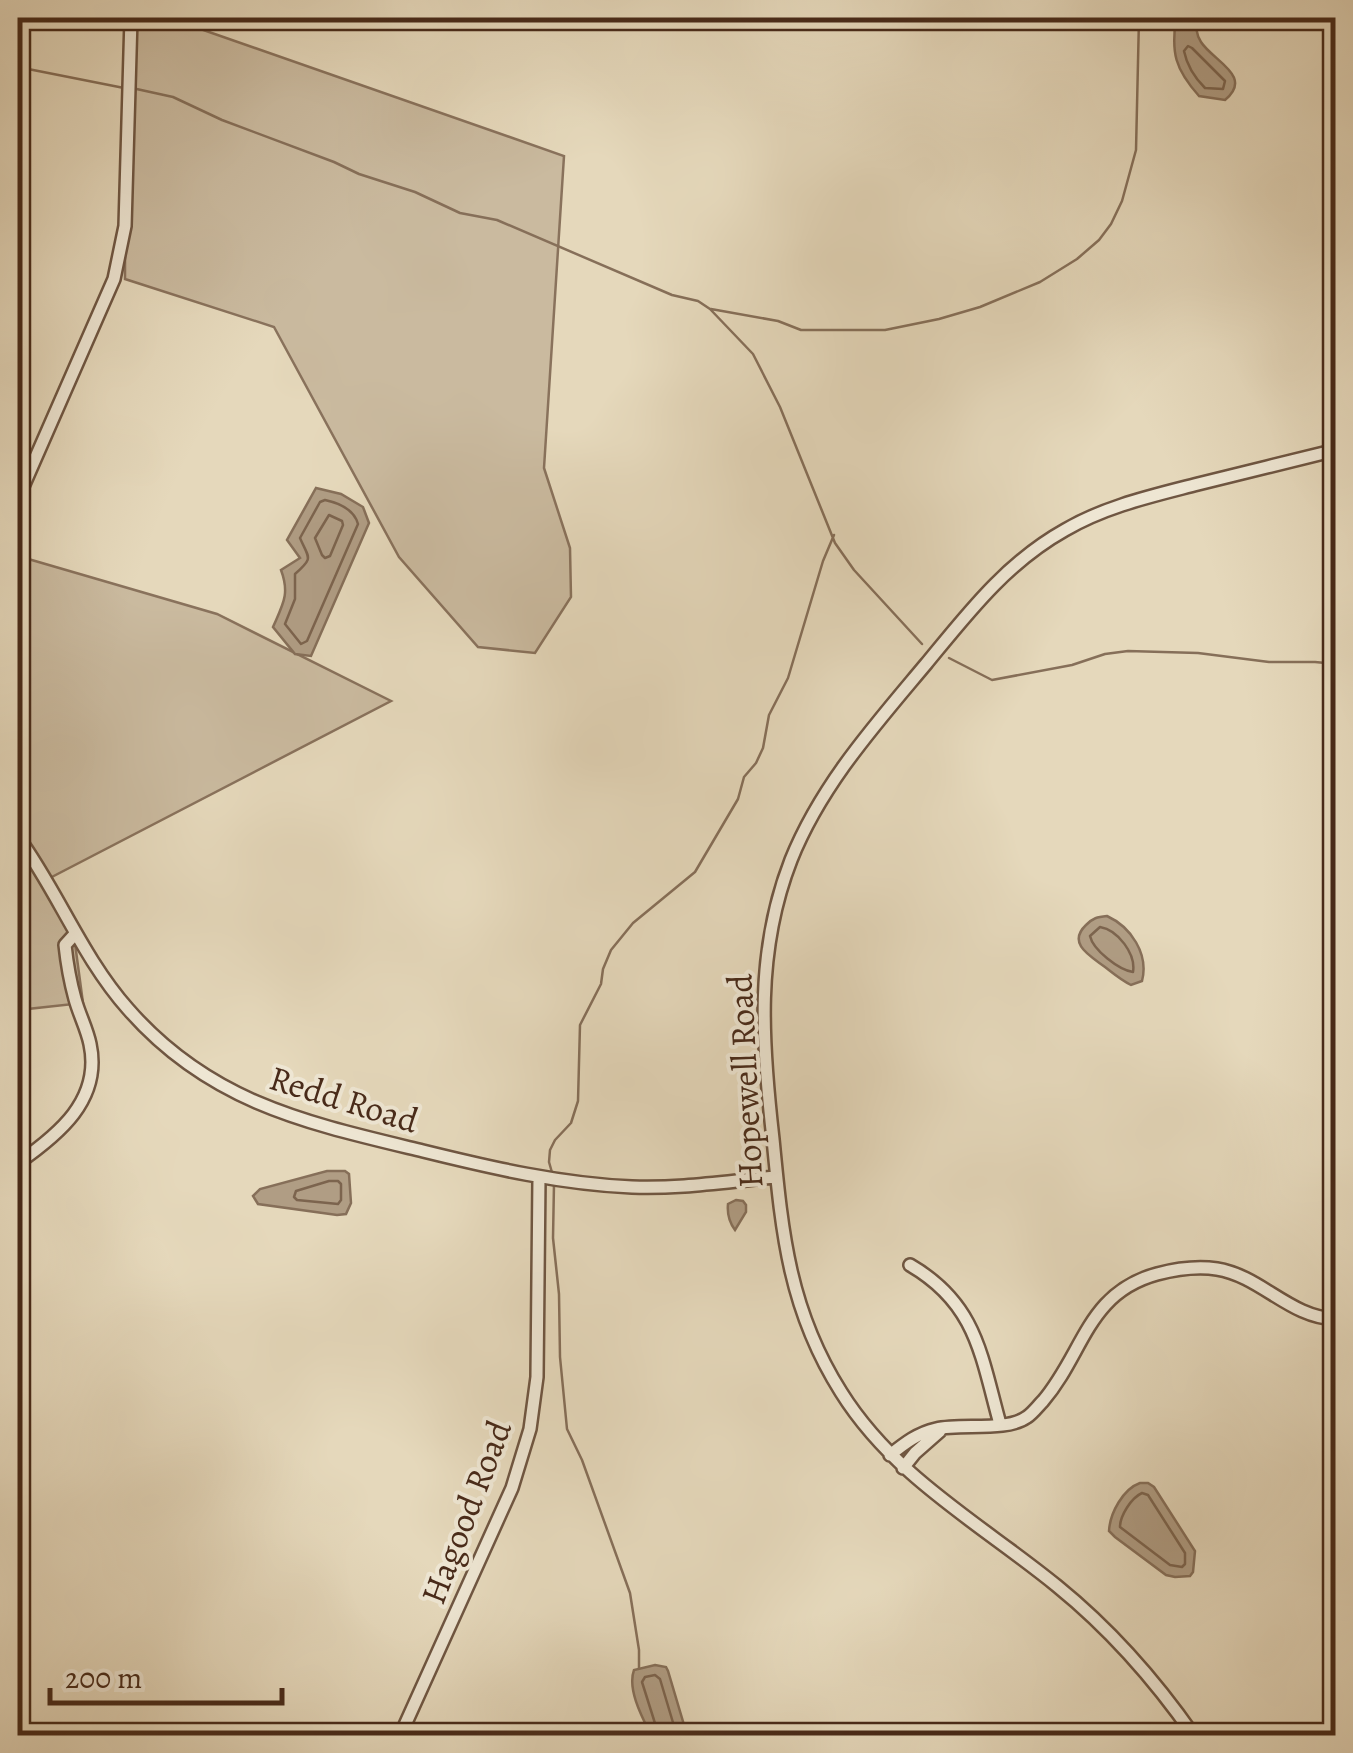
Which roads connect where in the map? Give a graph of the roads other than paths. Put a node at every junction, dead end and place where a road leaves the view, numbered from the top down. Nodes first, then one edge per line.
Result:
1 (131, 18) edge
2 (1336, 450) edge
3 (18, 498) edge
4 (18, 837) edge
5 (75, 934) junction
6 (18, 1163) edge
7 (776, 1177) junction
8 (539, 1178) junction
9 (910, 1266) dead end
10 (1336, 1320) edge
11 (1000, 1424) junction
12 (942, 1428) junction
13 (890, 1455) junction
14 (904, 1468) junction
15 (400, 1736) edge
16 (1194, 1736) edge

1 - 3 street
2 - 7 street, Hopewell Road
4 - 5 street, Redd Road
5 - 6 street
5 - 8 street, Redd Road
7 - 8 street, Redd Road
7 - 13 street, Hopewell Road
8 - 15 street, Hagood Road
9 - 11 street
10 - 11 street
11 - 12 street
12 - 13 street
12 - 14 street
13 - 14 street, Hopewell Road
14 - 16 street, Hopewell Road

